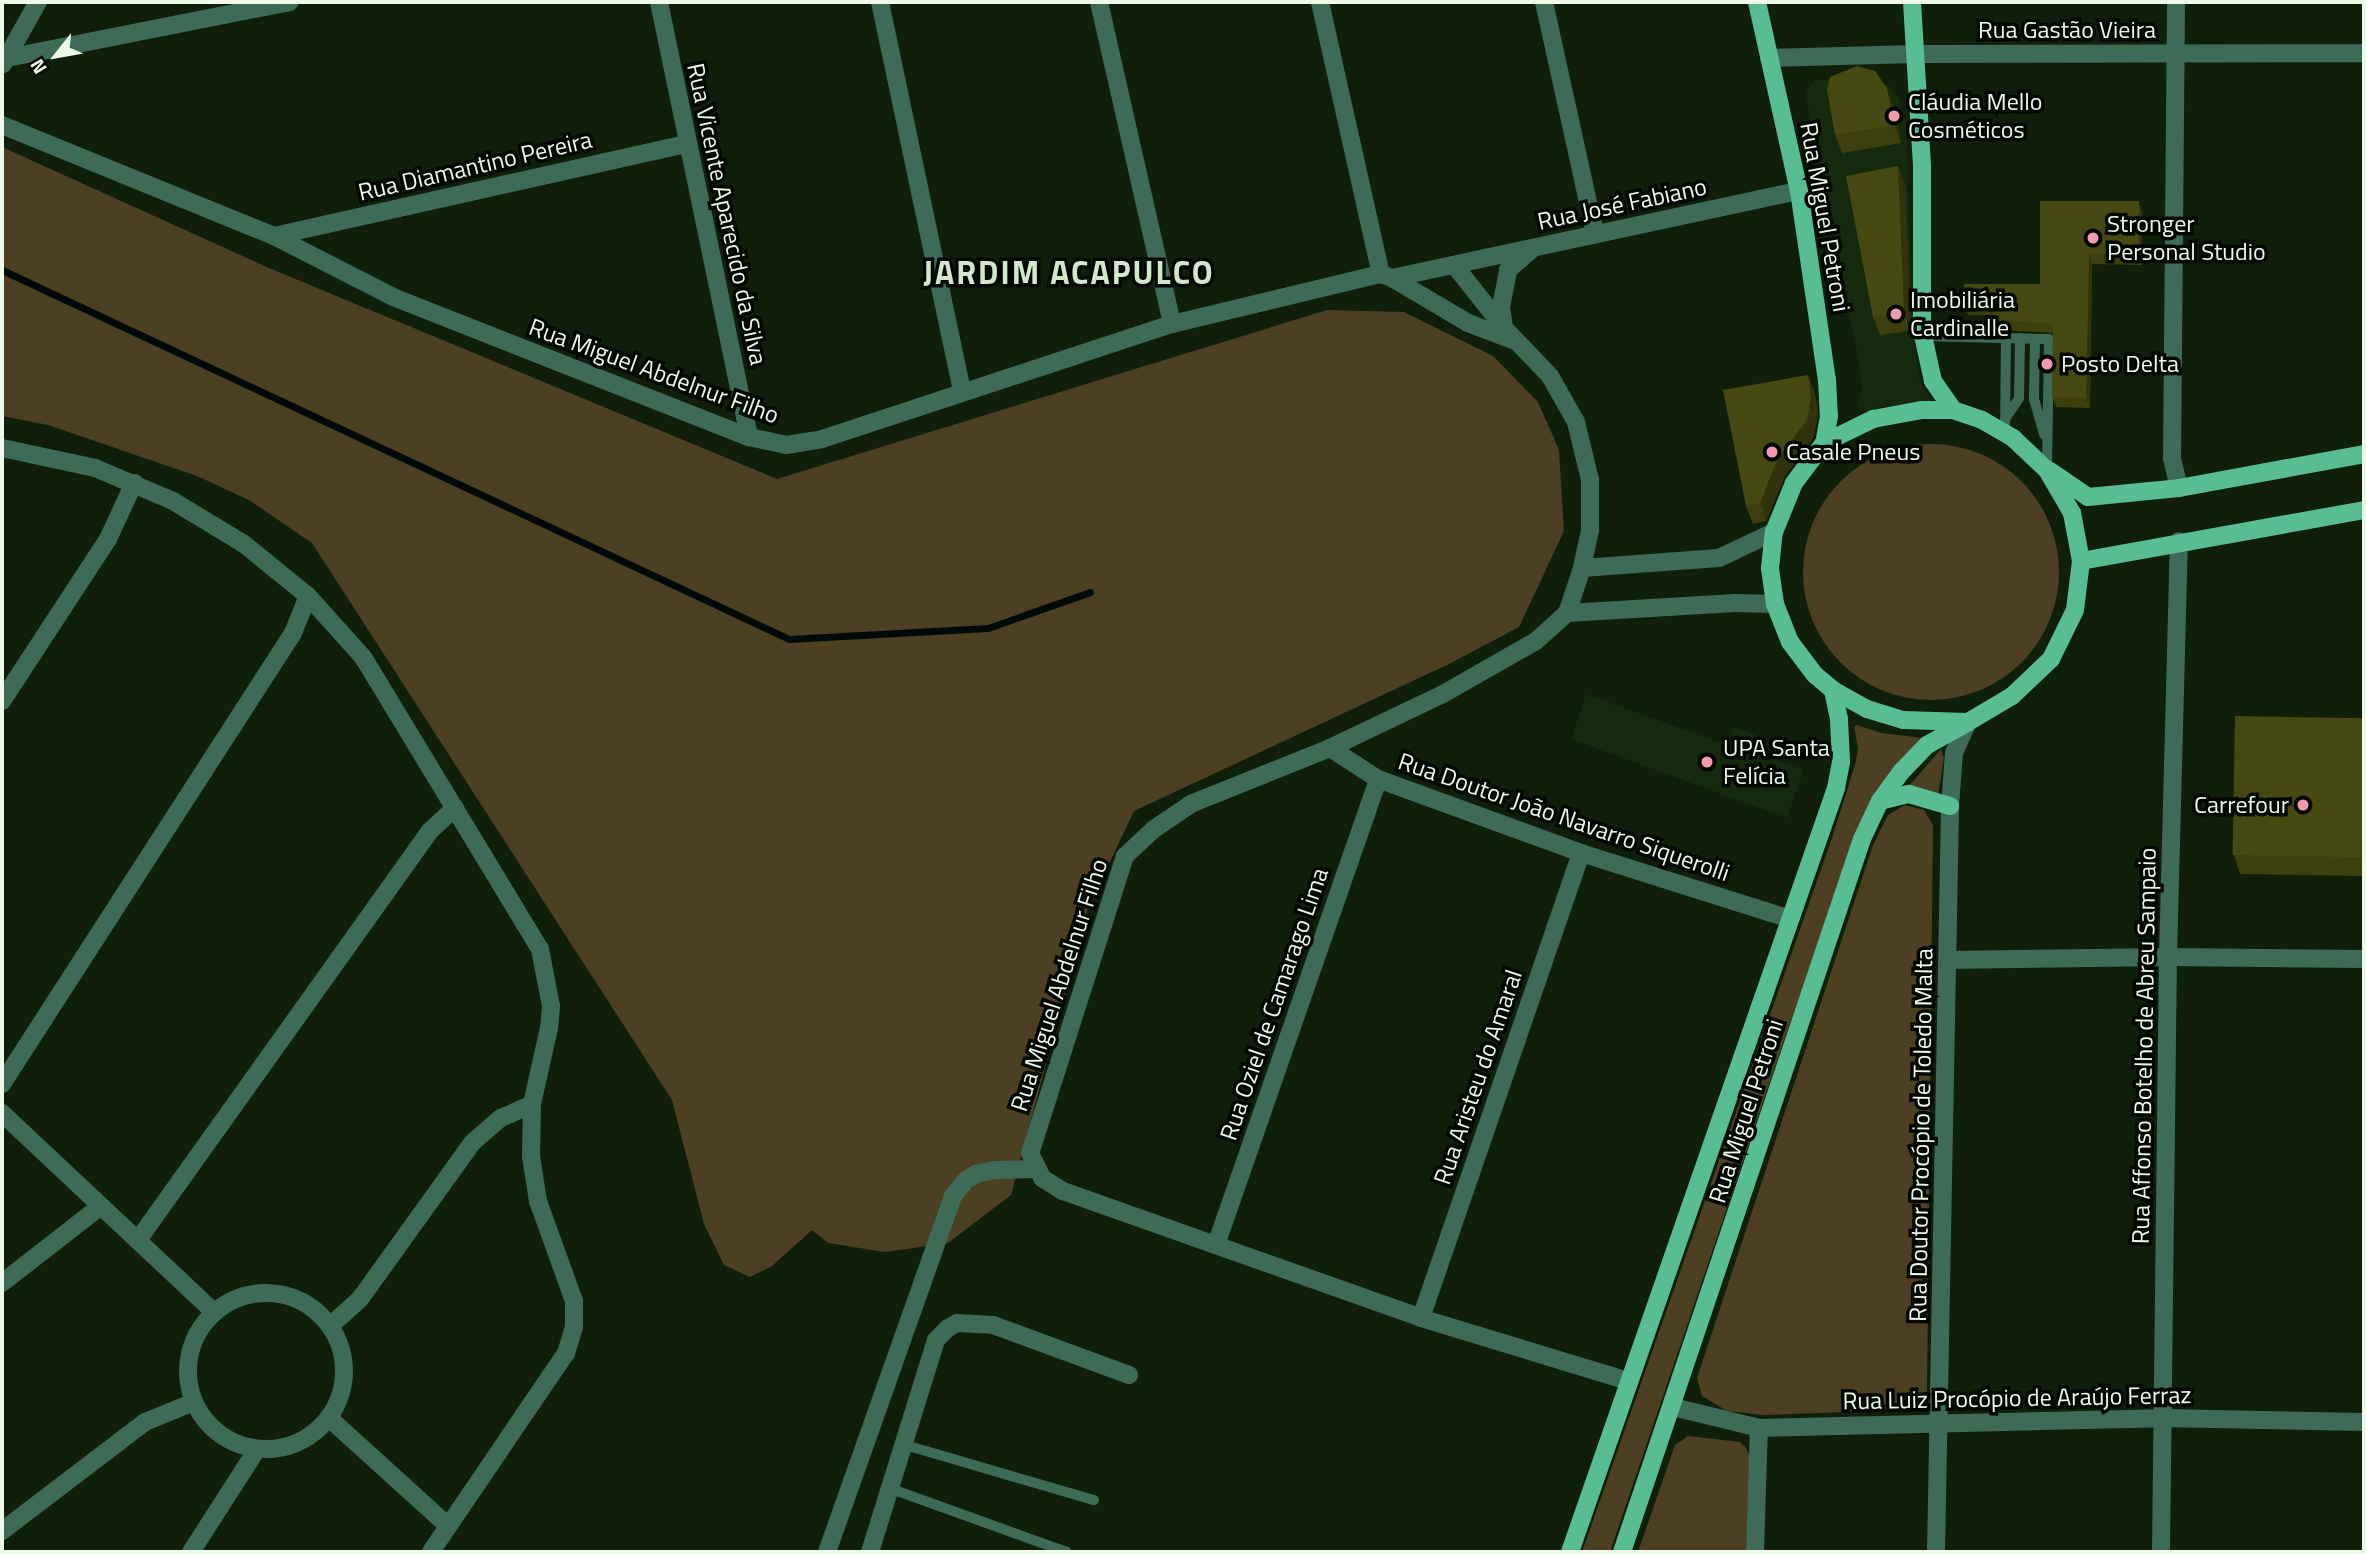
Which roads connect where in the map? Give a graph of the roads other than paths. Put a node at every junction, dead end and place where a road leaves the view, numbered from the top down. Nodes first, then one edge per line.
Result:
1 (38, 2) edge
2 (289, 2) edge
3 (659, 2) edge
4 (880, 2) edge
5 (1099, 2) edge
6 (1320, 2) edge
7 (1544, 2) edge
8 (1757, 2) edge
9 (1912, 2) edge
10 (2176, 2) edge
11 (2364, 53) edge
12 (1914, 54) junction
13 (2176, 54) junction
14 (1769, 58) junction
15 (4, 63) edge
16 (2, 125) edge
17 (686, 144) junction
18 (1799, 191) junction
19 (1595, 234) junction
20 (274, 236) junction
21 (1532, 248) junction
22 (1455, 266) junction
23 (1387, 276) junction
24 (1172, 324) junction
25 (1504, 328) junction
26 (1923, 336) junction
27 (2006, 338) junction
28 (2021, 338) junction
29 (1521, 342) junction
30 (962, 392) junction
31 (1953, 410) junction
32 (2005, 426) junction
33 (749, 437) junction
34 (1824, 443) junction
35 (2, 448) edge
36 (2364, 454) edge
37 (2048, 470) junction
38 (135, 483) junction
39 (2179, 488) junction
40 (2364, 510) edge
41 (1774, 532) junction
42 (2179, 541) junction
43 (2081, 561) junction
44 (1582, 568) junction
45 (308, 596) junction
46 (1775, 604) junction
47 (1567, 613) junction
48 (1833, 690) junction
49 (2, 701) edge
50 (1968, 722) junction
51 (1330, 748) junction
52 (1378, 779) junction
53 (1880, 801) junction
54 (1950, 806) junction
55 (455, 808) junction
56 (1581, 853) junction
57 (1790, 919) junction
58 (2168, 957) junction
59 (2364, 959) edge
60 (1949, 960) junction
61 (2, 1084) edge
62 (532, 1104) junction
63 (2, 1113) edge
64 (1038, 1169) junction
65 (101, 1206) junction
66 (138, 1240) junction
67 (1216, 1245) junction
68 (2, 1283) edge
69 (214, 1312) junction
70 (1422, 1318) junction
71 (330, 1326) junction
72 (1129, 1375) dead end
73 (1629, 1381) junction
74 (194, 1402) junction
75 (1673, 1408) junction
76 (329, 1418) junction
77 (2162, 1418) junction
78 (1940, 1422) junction
79 (2364, 1422) edge
80 (1759, 1428) junction
81 (902, 1444) junction
82 (257, 1449) junction
83 (889, 1488) junction
84 (1094, 1500) dead end
85 (448, 1526) junction
86 (2, 1531) edge
87 (191, 1552) edge
88 (431, 1552) edge
89 (827, 1552) edge
90 (870, 1552) edge
91 (1066, 1552) edge
92 (1570, 1552) edge
93 (1622, 1552) edge
94 (1755, 1552) edge
95 (1936, 1552) edge
96 (2161, 1552) edge

1 - 15 street
2 - 15 street
3 - 17 street, Rua Vicente Aparecido da Silva
4 - 30 street
5 - 24 street
6 - 23 street
7 - 19 street
8 - 14 main road, Rua Miguel Petroni
9 - 12 main road
10 - 13 street
11 - 13 street, Rua Gastão Vieira
12 - 13 street, Rua Gastão Vieira
12 - 14 street, Rua Gastão Vieira
12 - 26 main road
13 - 39 street
14 - 18 main road, Rua Miguel Petroni
16 - 20 street, Rua Miguel Abdelnur Filho
17 - 20 street, Rua Diamantino Pereira
17 - 33 street, Rua Vicente Aparecido da Silva
18 - 19 street, Rua José Fabiano
18 - 34 main road, Rua Miguel Petroni
19 - 21 street, Rua José Fabiano
20 - 33 street, Rua Miguel Abdelnur Filho
21 - 22 street, Rua José Fabiano
21 - 25 street
22 - 23 street, Rua Miguel Abdelnur Filho
22 - 25 street, Rua Miguel Abdelnur Filho
23 - 24 street, Rua Miguel Abdelnur Filho
23 - 29 street
24 - 30 street, Rua Miguel Abdelnur Filho
25 - 29 street, Rua Miguel Abdelnur Filho
26 - 27 lane
26 - 31 main road
27 - 28 lane
27 - 32 lane
28 - 32 lane
28 - 37 lane
29 - 44 street, Rua Miguel Abdelnur Filho
30 - 33 street, Rua Miguel Abdelnur Filho
31 - 32 main road
31 - 34 main road
32 - 37 main road
34 - 41 main road
35 - 38 street
36 - 39 main road
37 - 39 main road
37 - 43 main road, Rua Miguel Petroni
38 - 45 street
38 - 49 street
40 - 42 main road
41 - 44 street
41 - 46 main road
42 - 43 main road
42 - 58 street, Rua Affonso Botelho de Abreu Sampaio
43 - 50 main road, Rua Miguel Petroni
44 - 47 street, Rua Miguel Abdelnur Filho
45 - 55 street
45 - 61 street
46 - 47 street
46 - 48 main road
47 - 51 street, Rua Miguel Abdelnur Filho
48 - 50 main road
48 - 57 main road, Rua Miguel Petroni
50 - 53 main road, Rua Miguel Petroni
50 - 54 street, Rua Doutor Procópio de Toledo Malta
51 - 52 street, Rua Doutor João Navarro Siquerolli
51 - 64 street, Rua Miguel Abdelnur Filho
52 - 56 street, Rua Doutor João Navarro Siquerolli
52 - 67 street, Rua Oziel de Camarago Lima
53 - 54 main road
53 - 75 main road, Rua Miguel Petroni
54 - 60 street, Rua Doutor Procópio de Toledo Malta
55 - 62 street
55 - 66 street
56 - 57 street, Rua Doutor João Navarro Siquerolli
56 - 70 street, Rua Aristeu do Amaral
57 - 73 main road, Rua Miguel Petroni
58 - 59 street
58 - 60 street
58 - 77 street, Rua Affonso Botelho de Abreu Sampaio
60 - 78 street, Rua Doutor Procópio de Toledo Malta
62 - 71 street
62 - 85 street
63 - 65 street
64 - 67 street
64 - 89 street
65 - 66 street
65 - 68 street
66 - 69 street
67 - 70 street
69 - 71 street
69 - 74 street
70 - 73 street
71 - 76 street
72 - 81 street
73 - 92 main road, Rua Miguel Petroni
74 - 82 street
74 - 86 street
75 - 80 street, Rua Luiz Procópio de Araújo Ferraz
75 - 93 main road, Rua Miguel Petroni
76 - 82 street
76 - 85 street
77 - 78 street, Rua Luiz Procópio de Araújo Ferraz
77 - 79 street, Rua Luiz Procópio de Araújo Ferraz
77 - 96 street, Rua Affonso Botelho de Abreu Sampaio
78 - 80 street, Rua Luiz Procópio de Araújo Ferraz
78 - 95 street, Rua Doutor Procópio de Toledo Malta
80 - 94 street
81 - 83 street
81 - 84 lane
82 - 87 street
83 - 90 street
83 - 91 lane
85 - 88 street

